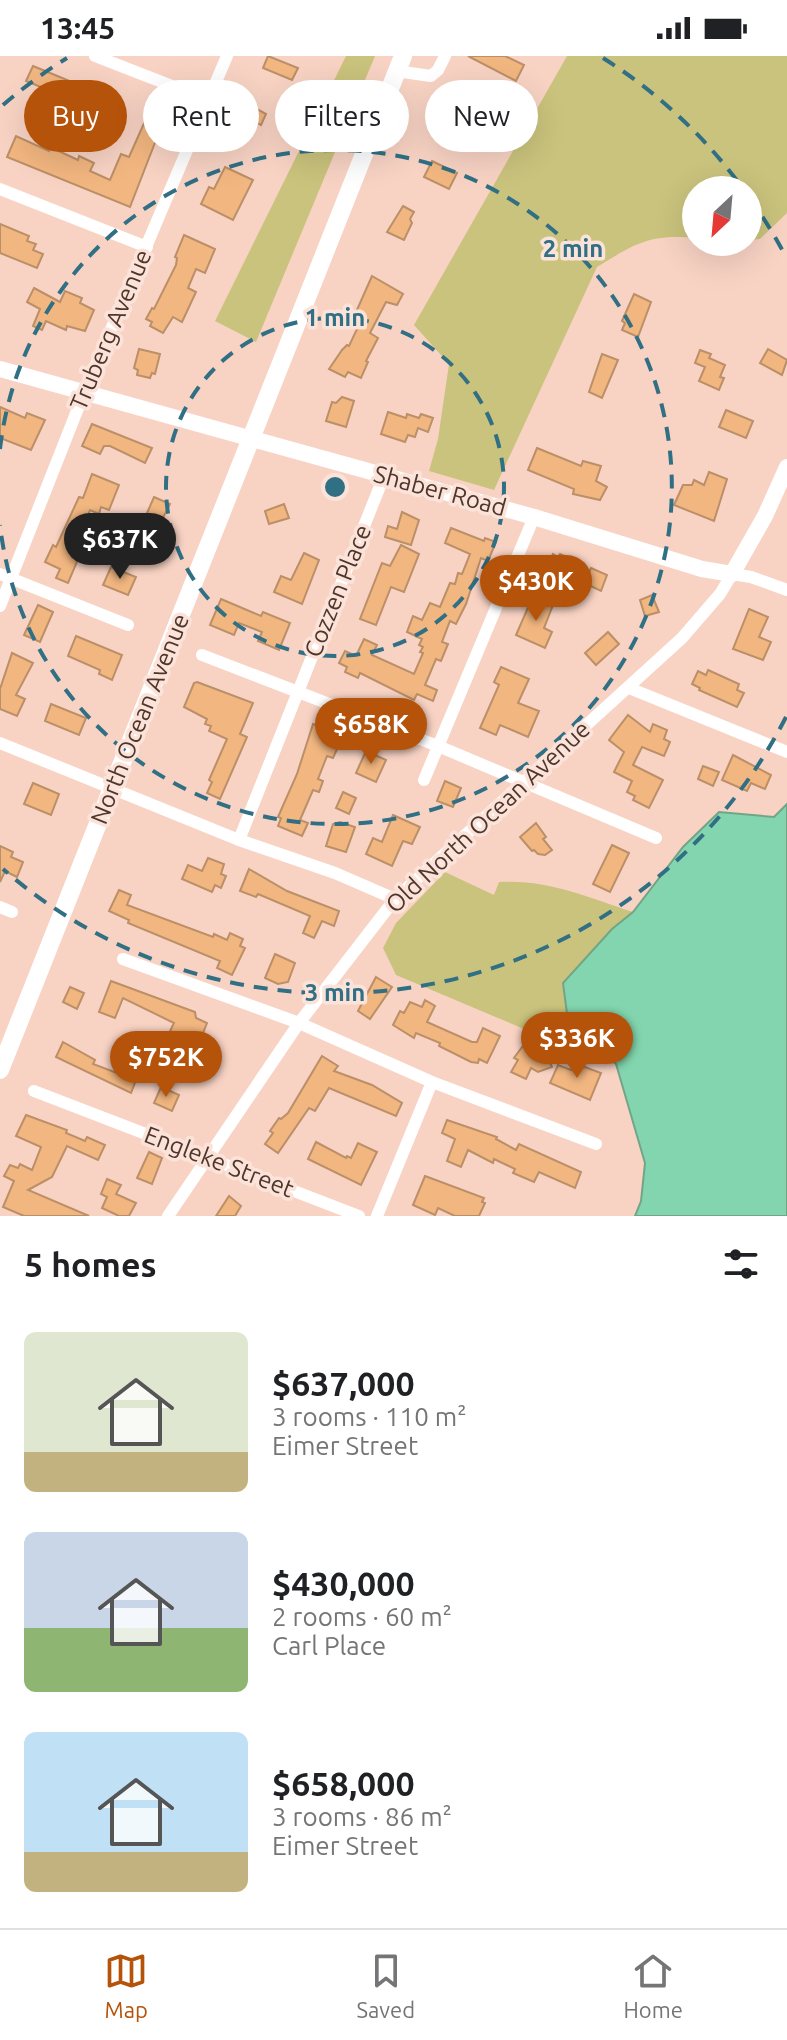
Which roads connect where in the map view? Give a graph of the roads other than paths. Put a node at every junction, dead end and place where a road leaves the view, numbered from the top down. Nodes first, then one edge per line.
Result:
1 (95, 56) edge
2 (227, 56) edge
3 (445, 56) edge
4 (400, 64) edge
5 (157, 80) edge
6 (217, 80) edge
7 (186, 152) edge
8 (0, 189) edge
9 (147, 247) junction
10 (0, 369) edge
11 (84, 393) junction
12 (251, 439) junction
13 (787, 467) edge
14 (384, 476) junction
15 (534, 517) junction
16 (732, 574) junction
17 (6, 576) edge
18 (787, 590) edge
19 (0, 606) edge
20 (128, 625) dead end
21 (202, 655) dead end
22 (629, 688) junction
23 (298, 692) junction
24 (0, 743) edge
25 (438, 746) junction
26 (787, 752) edge
27 (424, 780) dead end
28 (523, 783) junction
29 (112, 789) junction
30 (656, 838) dead end
31 (239, 840) junction
32 (395, 899) junction
33 (123, 959) dead end
34 (299, 1023) junction
35 (0, 1070) edge
36 (432, 1082) junction
37 (34, 1091) dead end
38 (596, 1144) dead end
39 (208, 1158) junction
40 (168, 1216) edge
41 (359, 1216) edge
42 (377, 1216) edge

1 - 5 street
2 - 6 street, Truberg Avenue
3 - 4 street
4 - 12 main road, North Ocean Avenue
7 - 9 street, Truberg Avenue
8 - 9 street
9 - 11 street, Truberg Avenue
10 - 11 street, Shaber Road
11 - 12 street, Shaber Road
11 - 17 street, Truberg Avenue
12 - 14 street, Shaber Road
12 - 29 main road, North Ocean Avenue
13 - 16 street, Old North Ocean Avenue
14 - 15 street, Shaber Road
14 - 23 street, Cozzen Place
15 - 16 street, Shaber Road
15 - 25 street
16 - 18 street, Shaber Road
16 - 22 street, Old North Ocean Avenue
17 - 19 street, Truberg Avenue
17 - 20 street
21 - 23 street
22 - 26 street
22 - 28 street, Old North Ocean Avenue
23 - 25 street
23 - 31 street, Cozzen Place
24 - 29 street
25 - 27 street
25 - 28 street
28 - 30 street
28 - 32 street, Old North Ocean Avenue
29 - 31 street
29 - 35 main road, North Ocean Avenue
31 - 32 street
32 - 34 street, Old North Ocean Avenue
33 - 34 street
34 - 36 street
34 - 39 street, Old North Ocean Avenue
36 - 38 street
36 - 42 street
37 - 39 street, Engleke Street
39 - 40 street, Old North Ocean Avenue
39 - 41 street, Engleke Street

